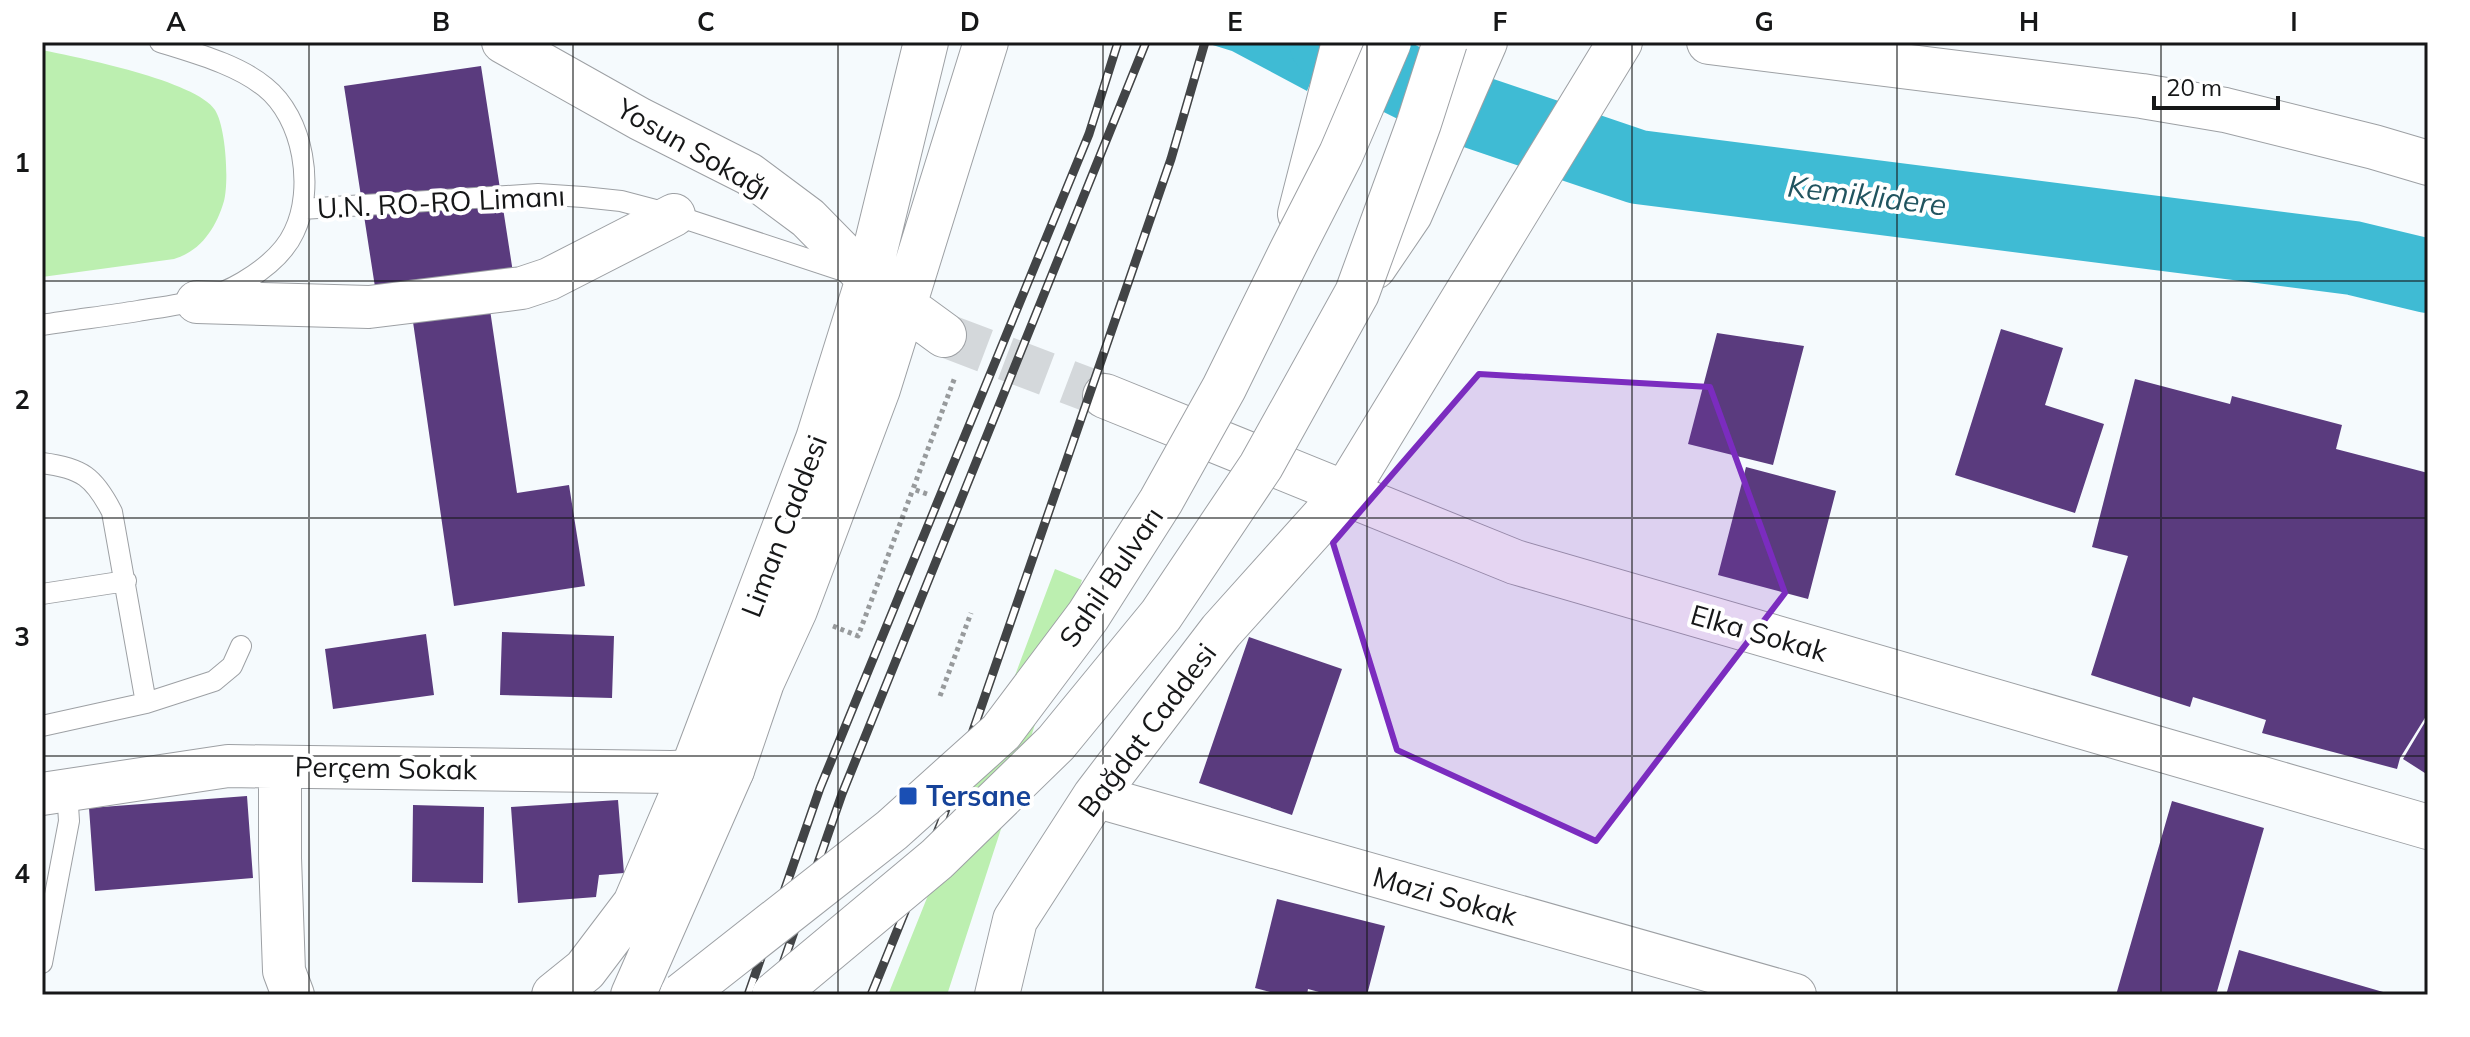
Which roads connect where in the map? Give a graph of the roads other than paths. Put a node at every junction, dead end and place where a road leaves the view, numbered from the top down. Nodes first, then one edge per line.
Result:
1 (160, 42) edge
2 (503, 42) edge
3 (926, 42) edge
4 (986, 42) edge
5 (1344, 42) edge
6 (1389, 42) edge
7 (1445, 42) edge
8 (1485, 42) edge
9 (1709, 42) edge
10 (1858, 42) edge
11 (1886, 42) edge
12 (1612, 55) edge
13 (1982, 77) junction
14 (2428, 163) edge
15 (302, 209) junction
16 (674, 215) junction
17 (1291, 252) junction
18 (868, 279) junction
19 (1357, 293) junction
20 (197, 302) junction
21 (898, 324) junction
22 (42, 325) edge
23 (944, 335) tunnel mouth
24 (1105, 396) tunnel mouth
25 (42, 463) edge
26 (1345, 493) junction
27 (126, 581) junction
28 (42, 594) edge
29 (241, 646) dead end
30 (146, 703) junction
31 (42, 726) edge
32 (280, 767) junction
33 (712, 770) junction
34 (55, 792) edge
35 (1095, 796) junction
36 (2428, 827) edge
37 (42, 963) edge
38 (293, 995) edge
39 (554, 995) edge
40 (633, 995) edge
41 (682, 995) edge
42 (774, 995) edge
43 (997, 995) edge
44 (1795, 995) edge

1 - 15 lane, U.N. RO-RO Limanı
2 - 18 street, Yosun Sokağı
3 - 18 main road, Liman Caddesi
4 - 21 main road, Liman Caddesi
5 - 17 main road, bridge
6 - 17 main road, Sahil Bulvarı, bridge
7 - 19 main road, Sahil Bulvarı, bridge
8 - 19 main road, bridge
9 - 13 main road
10 - 13 main road
11 - 13 main road
12 - 26 main road, Bağdat Caddesi
13 - 14 main road
15 - 16 lane, U.N. RO-RO Limanı
15 - 20 lane, U.N. RO-RO Limanı
16 - 18 lane, U.N. RO-RO Limanı
16 - 20 street, U.N. RO-RO Limanı
17 - 41 main road, Sahil Bulvarı, bridge
18 - 21 main road
18 - 33 main road, Liman Caddesi
19 - 42 main road, Sahil Bulvarı, bridge
20 - 22 lane, U.N. RO-RO Limanı
21 - 23 main road
21 - 33 main road, Liman Caddesi
24 - 26 main road, Elka Sokak
25 - 27 lane
26 - 35 main road, Bağdat Caddesi
26 - 36 main road, Elka Sokak
27 - 28 lane
27 - 30 lane
29 - 30 lane
30 - 31 lane
32 - 33 street, Perçem Sokak
32 - 34 street, Perçem Sokak
32 - 38 street
33 - 39 main road
33 - 40 main road
34 - 37 lane
35 - 43 main road, Bağdat Caddesi
35 - 44 street, Mazi Sokak

